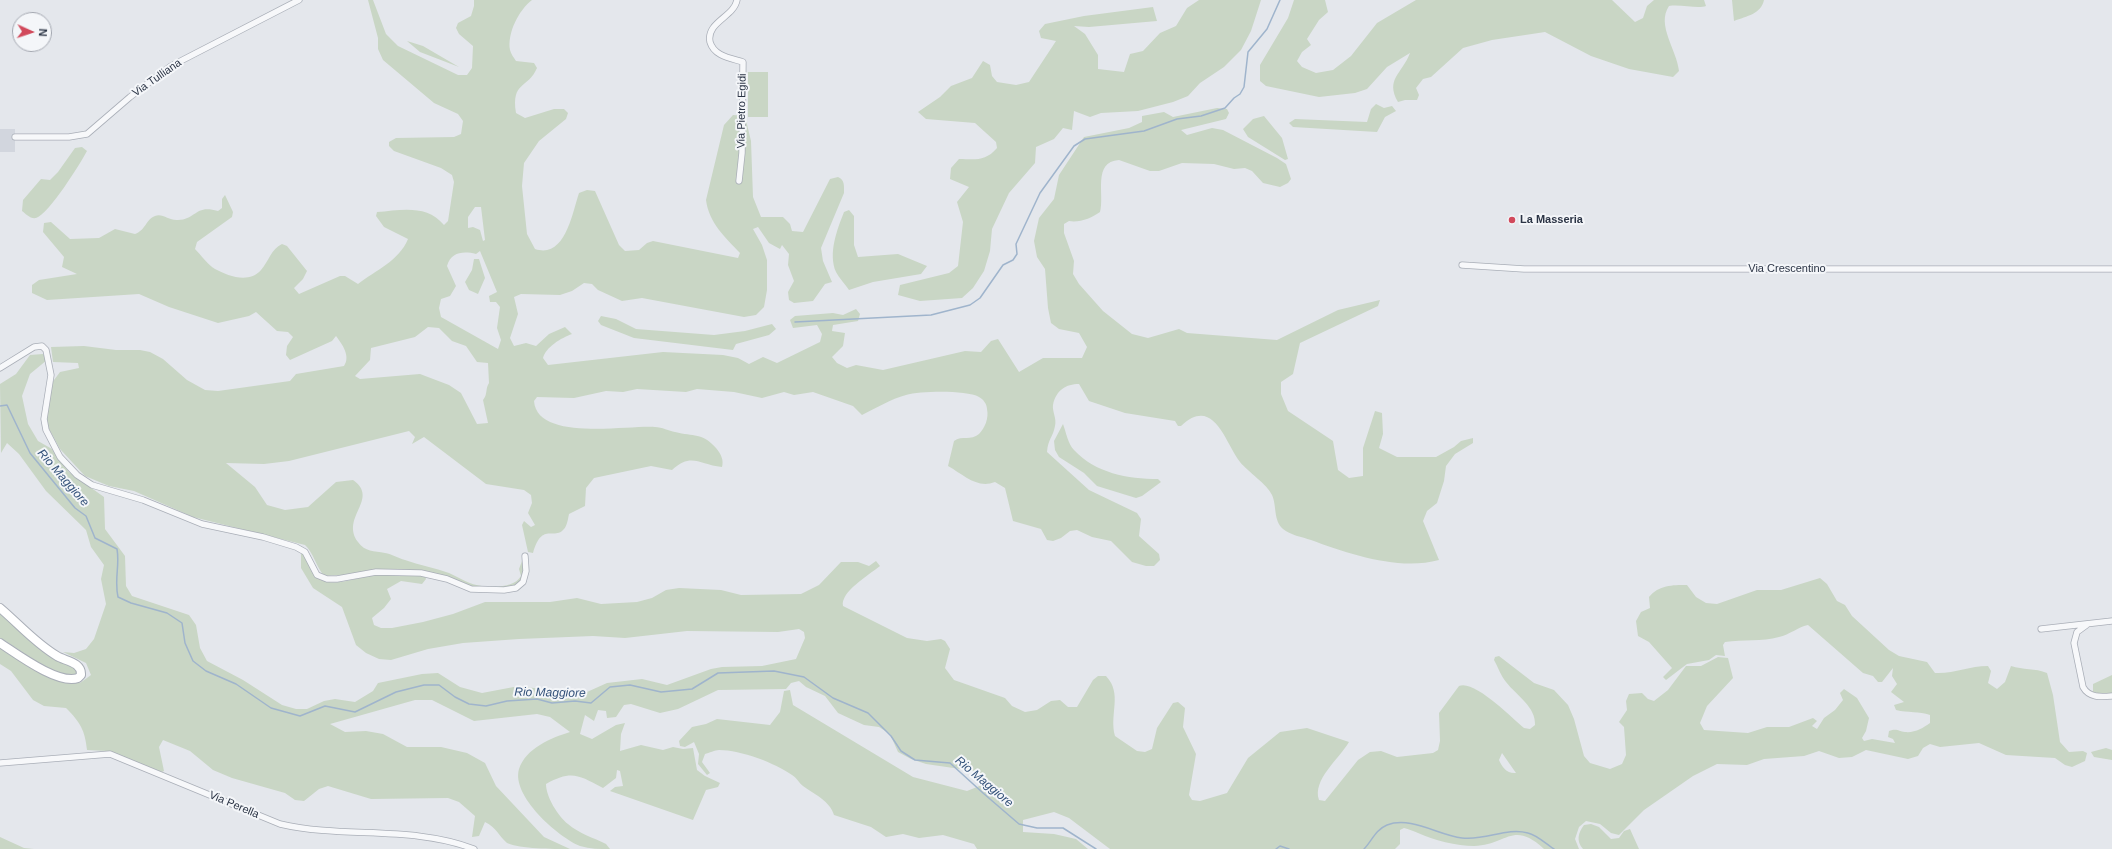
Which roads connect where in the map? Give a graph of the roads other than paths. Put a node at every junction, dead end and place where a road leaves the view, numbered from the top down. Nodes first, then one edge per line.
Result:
1 (299, 0) edge
2 (737, 0) edge
3 (15, 137) dead end
4 (739, 181) dead end
5 (1462, 265) dead end
6 (2112, 269) edge
7 (0, 368) edge
8 (525, 556) dead end
9 (0, 608) edge
10 (2112, 621) edge
11 (2088, 624) junction
12 (2041, 629) dead end
13 (0, 643) edge
14 (2112, 696) edge
15 (0, 763) edge
16 (474, 849) edge

1 - 3 street, Via Tulliana
2 - 4 street, Via Pietro Egidi
5 - 6 street, Via Crescentino
7 - 8 street
9 - 13 street
10 - 11 street
11 - 12 street
11 - 14 street
15 - 16 street, Via Perella

